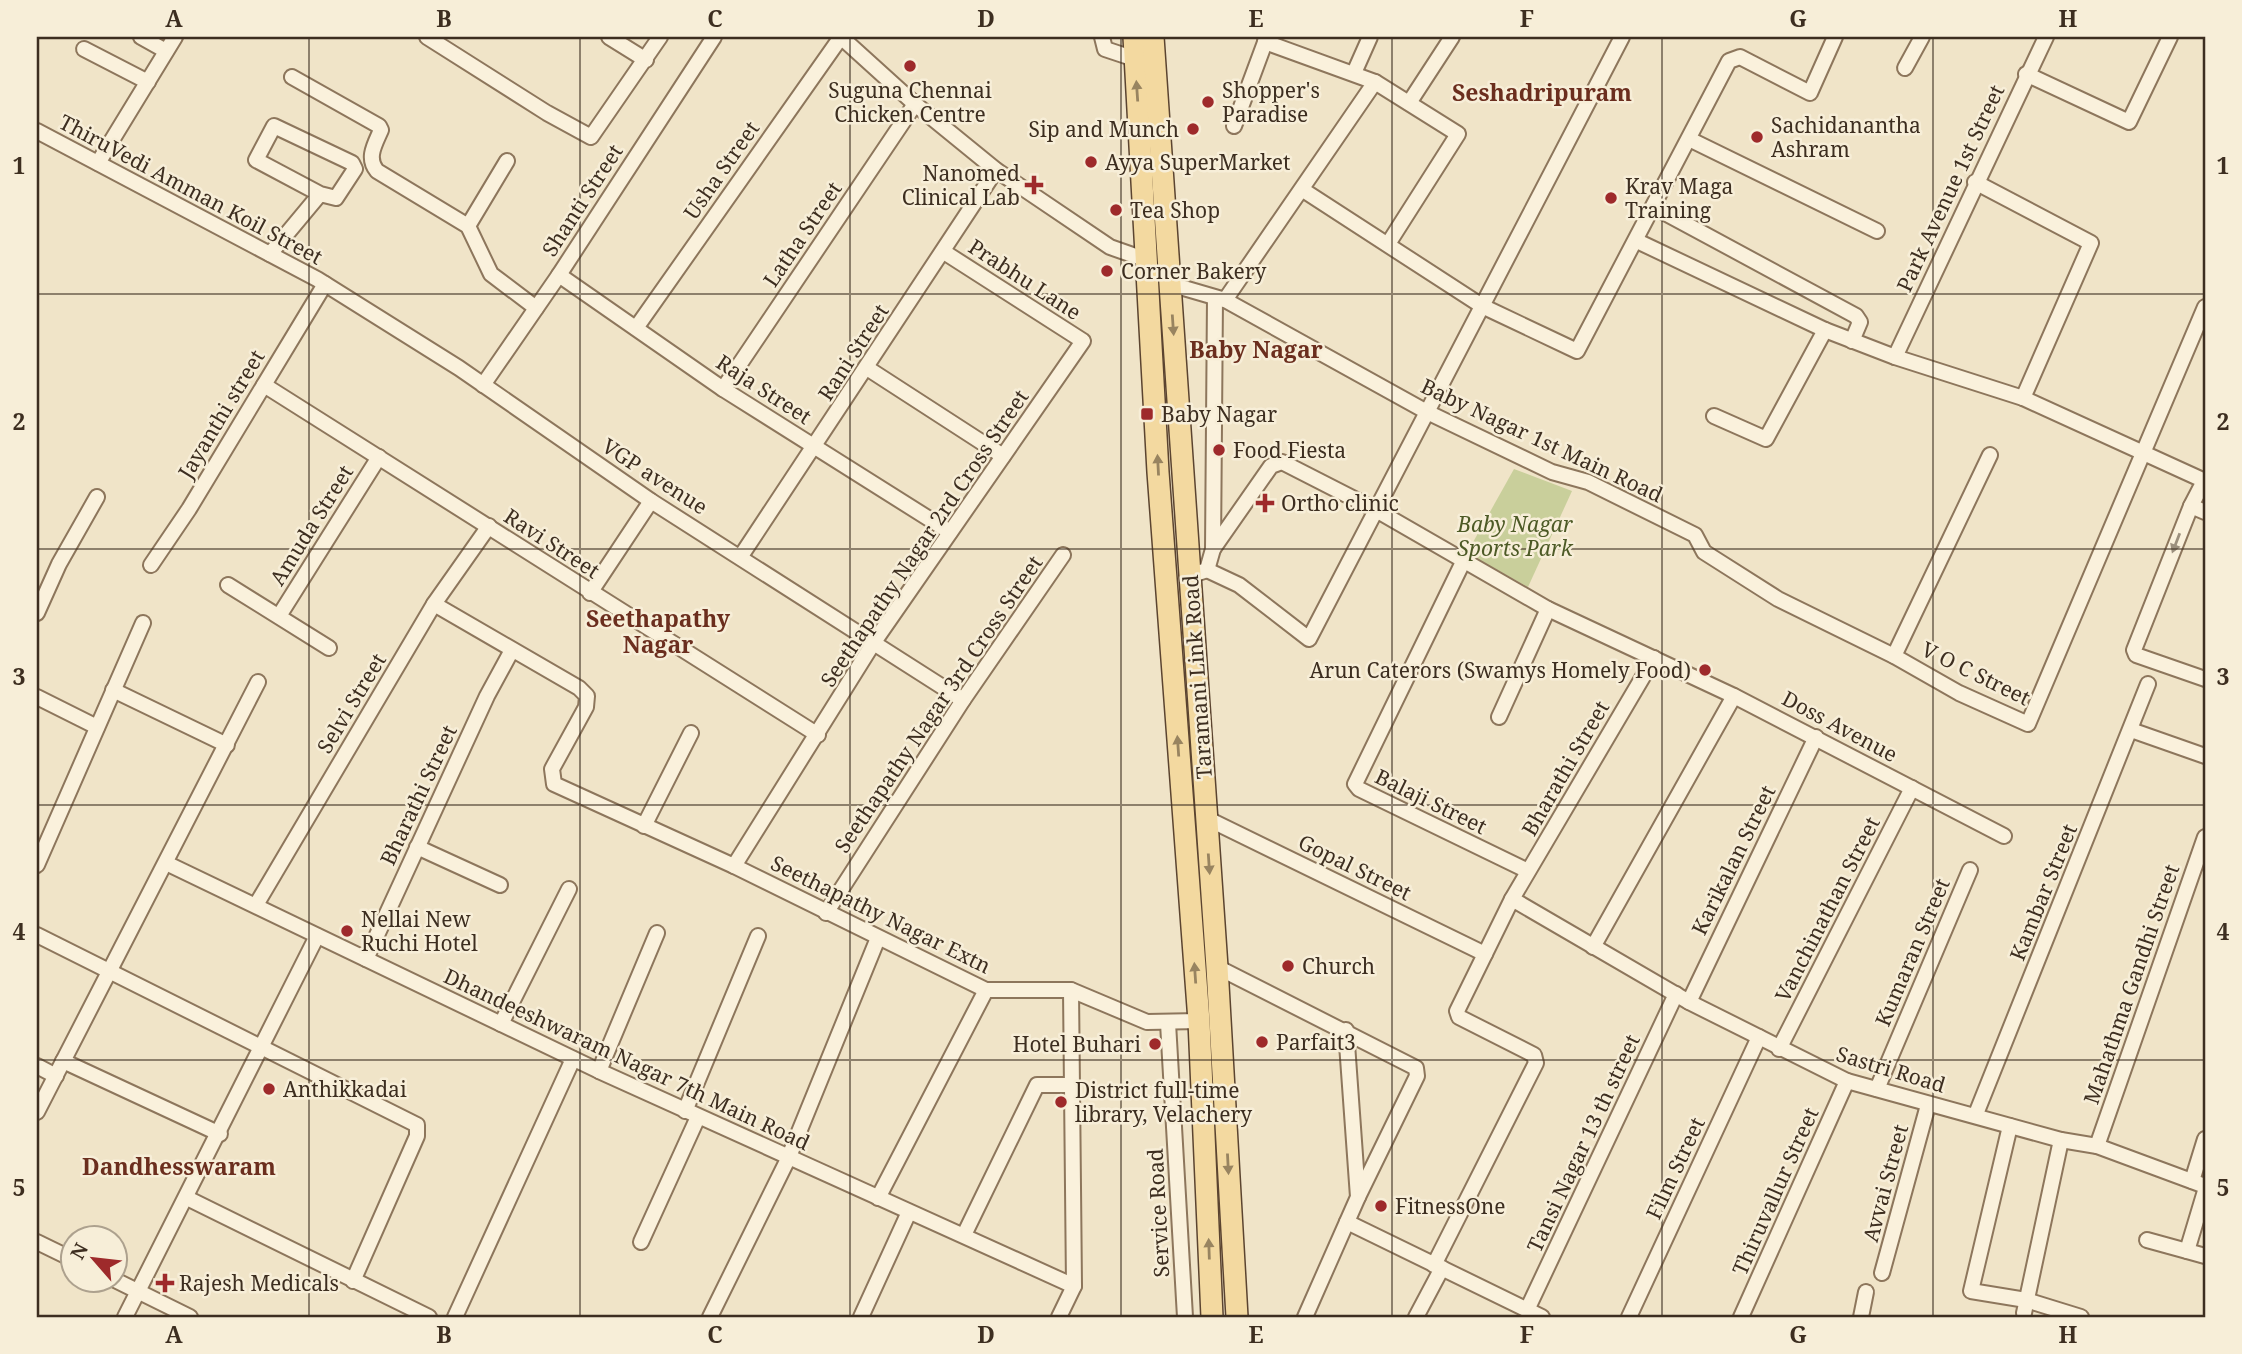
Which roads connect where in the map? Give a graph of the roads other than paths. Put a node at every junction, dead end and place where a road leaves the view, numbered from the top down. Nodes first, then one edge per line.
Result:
1 (141, 37) edge
2 (175, 37) edge
3 (609, 37) edge
4 (660, 37) edge
5 (714, 37) edge
6 (841, 37) edge
7 (1102, 37) edge
8 (1134, 37) edge
9 (1153, 37) edge
10 (1370, 37) edge
11 (1452, 37) edge
12 (1622, 37) edge
13 (1835, 37) edge
14 (1922, 37) edge
15 (2046, 37) edge
16 (2170, 37) edge
17 (434, 39) edge
18 (1266, 39) edge
19 (858, 42) edge
20 (84, 49) dead end
21 (166, 51) junction
22 (1135, 59) junction
23 (646, 60) junction
24 (1905, 68) dead end
25 (1354, 73) junction
26 (2026, 74) junction
27 (292, 77) dead end
28 (148, 82) junction
29 (1375, 82) junction
30 (1409, 103) junction
31 (915, 104) junction
32 (1234, 126) dead end
33 (37, 131) edge
34 (1689, 139) junction
35 (507, 160) dead end
36 (98, 163) junction
37 (996, 170) junction
38 (1975, 182) junction
39 (1303, 190) junction
40 (320, 194) junction
41 (1654, 207) junction
42 (468, 226) junction
43 (1877, 231) dead end
44 (1637, 241) junction
45 (1388, 244) junction
46 (944, 252) junction
47 (270, 254) junction
48 (1147, 260) junction
49 (559, 275) junction
50 (325, 284) junction
51 (1170, 284) junction
52 (1220, 299) junction
53 (1482, 306) junction
54 (2205, 307) edge
55 (536, 308) junction
56 (636, 328) junction
57 (1825, 330) junction
58 (1083, 341) joint
59 (1852, 341) junction
60 (1895, 357) junction
61 (867, 368) junction
62 (264, 385) junction
63 (483, 385) junction
64 (723, 389) junction
65 (2023, 397) junction
66 (1427, 412) junction
67 (1714, 416) dead end
68 (815, 447) junction
69 (1990, 454) dead end
70 (2144, 454) junction
71 (1003, 456) junction
72 (379, 457) junction
73 (2203, 477) edge
74 (97, 497) dead end
75 (651, 501) junction
76 (2191, 506) junction
77 (1376, 510) junction
78 (2205, 512) edge
79 (489, 526) junction
80 (1188, 530) junction
81 (950, 532) junction
82 (1163, 533) junction
83 (1695, 535) joint
84 (1213, 549) junction
85 (1063, 555) dead end
86 (741, 556) junction
87 (1463, 562) junction
88 (151, 565) dead end
89 (1198, 573) junction
90 (228, 585) dead end
91 (590, 593) junction
92 (435, 604) junction
93 (1548, 609) junction
94 (37, 613) edge
95 (279, 616) junction
96 (143, 623) dead end
97 (874, 642) junction
98 (329, 648) dead end
99 (512, 650) junction
100 (1894, 656) junction
101 (1654, 658) junction
102 (2205, 680) edge
103 (258, 682) dead end
104 (2148, 684) dead end
105 (113, 690) junction
106 (1734, 696) junction
107 (37, 697) edge
108 (963, 700) junction
109 (1499, 717) dead end
110 (97, 727) junction
111 (2131, 730) junction
112 (691, 733) dead end
113 (818, 735) junction
114 (1816, 737) junction
115 (227, 745) junction
116 (2205, 756) edge
117 (1912, 788) junction
118 (1206, 818) junction
119 (644, 826) junction
120 (2004, 836) dead end
121 (2205, 837) edge
122 (417, 847) junction
123 (166, 863) junction
124 (37, 865) edge
125 (734, 866) junction
126 (1970, 870) dead end
127 (1528, 871) junction
128 (500, 885) dead end
129 (569, 890) dead end
130 (1513, 899) junction
131 (256, 905) junction
132 (826, 913) junction
133 (657, 933) dead end
134 (37, 935) edge
135 (317, 936) junction
136 (758, 936) dead end
137 (878, 938) junction
138 (1593, 947) junction
139 (1485, 954) junction
140 (366, 959) junction
141 (1217, 967) junction
142 (110, 971) junction
143 (986, 990) junction
144 (1071, 990) junction
145 (1682, 998) junction
146 (1199, 1021) junction
147 (1168, 1023) junction
148 (502, 1024) junction
149 (1346, 1030) junction
150 (1759, 1037) junction
151 (262, 1047) junction
152 (1780, 1049) junction
153 (573, 1059) junction
154 (63, 1061) junction
155 (37, 1066) edge
156 (599, 1071) junction
157 (55, 1076) junction
158 (1847, 1081) junction
159 (1070, 1085) junction
160 (1877, 1089) junction
161 (1928, 1105) junction
162 (37, 1112) edge
163 (692, 1114) junction
164 (1976, 1114) junction
165 (2010, 1126) junction
166 (220, 1134) junction
167 (2205, 1139) edge
168 (2061, 1140) junction
169 (2097, 1146) junction
170 (788, 1159) junction
171 (2201, 1186) edge
172 (1357, 1196) junction
173 (187, 1198) junction
174 (878, 1198) junction
175 (909, 1212) junction
176 (1347, 1222) junction
177 (964, 1235) junction
178 (2147, 1240) dead end
179 (37, 1242) edge
180 (641, 1242) dead end
181 (2187, 1251) junction
182 (60, 1253) edge
183 (2205, 1256) edge
184 (1438, 1266) junction
185 (1882, 1273) dead end
186 (354, 1281) junction
187 (1074, 1286) junction
188 (130, 1288) edge
189 (138, 1292) junction
190 (1866, 1292) dead end
191 (2025, 1307) junction
192 (1527, 1310) junction
193 (715, 1316) edge
194 (125, 1317) edge
195 (190, 1317) edge
196 (429, 1317) edge
197 (456, 1317) edge
198 (860, 1317) edge
199 (1059, 1317) edge
200 (1185, 1317) edge
201 (1212, 1317) edge
202 (1237, 1317) edge
203 (1305, 1317) edge
204 (1416, 1317) edge
205 (1542, 1317) edge
206 (1629, 1317) edge
207 (1741, 1317) edge
208 (1861, 1317) edge
209 (2081, 1317) edge

1 - 21 street
2 - 21 street
3 - 23 street
4 - 23 street
5 - 49 street, Shanti Street
6 - 19 street
6 - 56 street, Usha Street
7 - 22 street
8 - 22 main road, Taramani Link Road
9 - 51 main road, Taramani Link Road
10 - 25 street
11 - 30 street
12 - 53 street
13 - 34 street
14 - 24 street
15 - 26 street, Park Avenue 1st Street
16 - 26 street
17 - 23 street
18 - 25 street
18 - 32 street
19 - 31 street
20 - 28 street
21 - 28 street
48 -> 22 main road, Taramani Link Road
25 - 29 street
26 - 38 street, Park Avenue 1st Street
27 - 42 street
28 - 36 street
29 - 30 street
29 - 39 street
30 - 45 street
31 - 37 street
31 - 64 street, Latha Street
33 - 36 street, ThiruVedi Amman Koil Street
34 - 41 street
34 - 43 street
35 - 42 street
36 - 47 street, ThiruVedi Amman Koil Street
37 - 46 street, Rani Street
37 - 48 street
38 - 60 street, Park Avenue 1st Street
38 - 65 street
39 - 45 street
39 - 52 street
40 - 40 street
40 - 47 street
41 - 44 street
41 - 59 street
42 - 55 street
44 - 53 street
44 - 57 street
45 - 53 street
46 - 58 street, Prabhu Lane
46 - 61 street, Rani Street
47 - 50 street, ThiruVedi Amman Koil Street
82 -> 48 main road, Taramani Link Road
49 - 55 street, Shanti Street
49 - 56 street, Raja Street
50 - 62 street, Jayanthi street
50 - 63 street, VGP avenue
51 - 52 street, Baby Nagar 1st Main Road
51 -> 80 main road, Taramani Link Road
52 - 66 street, Baby Nagar 1st Main Road
52 - 84 street
53 - 66 street
54 - 70 street
55 - 63 street, Shanti Street
56 - 64 street, Raja Street
57 - 59 street
57 - 67 street
58 - 71 street, Seethapathy Nagar 2rd Cross Street
59 - 60 street
60 - 65 street
61 - 68 street, Rani Street
61 - 71 street
62 - 72 street, Ravi Street
62 - 88 street, Jayanthi street
63 - 75 street, VGP avenue
64 - 68 street, Raja Street
65 - 70 street
66 - 77 street
66 - 83 street, Baby Nagar 1st Main Road
68 - 81 street, Raja Street
68 - 86 street, Rani Street
69 - 100 street
70 - 73 street
70 - 100 street, V O C Street
71 - 81 street, Seethapathy Nagar 2rd Cross Street
72 - 79 street, Ravi Street
72 - 95 street, Amuda Street
73 - 76 street
74 - 94 street
75 - 86 street, VGP avenue
75 - 91 street
76 - 78 street
76 -> 102 street
77 - 84 street, Doss Avenue
77 - 87 street, Doss Avenue
77 - 89 street
79 - 91 street, Ravi Street
79 - 92 street, Selvi Street
80 - 82 main road
80 - 89 main road, Taramani Link Road
81 - 97 street, Seethapathy Nagar 2rd Cross Street
146 -> 82 main road, Taramani Link Road
83 - 100 street, V O C Street
84 - 89 street
85 - 108 street, Seethapathy Nagar 3rd Cross Street
86 - 97 street, VGP avenue
87 - 93 street, Doss Avenue
87 - 127 street, Balaji Street
89 - 118 main road, Taramani Link Road
90 - 95 street
91 - 113 street, Ravi Street
92 - 99 street
92 - 131 street, Selvi Street
93 - 101 street, Doss Avenue
93 - 109 street
95 - 98 street
96 - 105 street
97 - 108 street, VGP avenue
97 - 113 street, Seethapathy Nagar 2rd Cross Street
99 - 119 street, Seethapathy Nagar Extn
99 - 122 street, Bharathi Street
101 - 106 street, Doss Avenue
101 - 127 street, Bharathi Street
103 - 115 street
104 - 111 street, Kambar Street
105 - 110 street
105 - 115 street
106 - 114 street, Doss Avenue
106 - 138 street
107 - 110 street
108 - 132 street, Seethapathy Nagar 3rd Cross Street
110 - 124 street
111 - 116 street
111 - 164 street, Kambar Street
112 - 119 street
113 - 125 street, Seethapathy Nagar 2rd Cross Street
114 - 117 street, Doss Avenue
114 - 145 street, Karikalan Street
115 - 123 street
117 - 120 street, Doss Avenue
117 - 152 street, Vanchinathan Street
118 - 139 street, Gopal Street
118 -> 141 main road, Taramani Link Road
119 - 125 street, Seethapathy Nagar Extn
121 - 169 street, Mahathma Gandhi Street
122 - 128 street
122 - 140 street, Bharathi Street
123 - 131 street, Dhandeeshwaram Nagar 7th Main Road
123 - 142 street
125 - 132 street, Seethapathy Nagar Extn
126 - 160 street, Kumaran Street
127 - 130 street, Bharathi Street
129 - 148 street
130 - 138 street, Sastri Road
130 - 139 street, Bharathi Street
131 - 135 street, Dhandeeshwaram Nagar 7th Main Road
132 - 137 street, Seethapathy Nagar Extn
133 - 156 street
134 - 142 street
135 - 140 street, Dhandeeshwaram Nagar 7th Main Road
135 - 151 street
136 - 163 street
137 - 143 street, Seethapathy Nagar Extn
137 - 170 street
138 - 145 street, Sastri Road
139 - 184 street, Bharathi Street
140 - 148 street, Dhandeeshwaram Nagar 7th Main Road
141 - 149 street
141 -> 202 main road, Taramani Link Road
142 - 151 street
142 - 154 street
143 - 144 street, Seethapathy Nagar Extn
143 - 174 street
144 - 147 street, Seethapathy Nagar Extn
144 - 159 street
145 - 150 street, Sastri Road
145 - 192 street, Tansi Nagar 13 th street
146 - 147 street, Seethapathy Nagar Extn
201 -> 146 main road, Taramani Link Road
147 - 200 street, Service Road
148 - 153 street, Dhandeeshwaram Nagar 7th Main Road
149 - 172 street
149 - 172 street
150 - 152 street, Sastri Road
150 - 206 street, Film Street
151 - 166 street
151 - 186 street
152 - 158 street, Sastri Road
153 - 156 street, Dhandeeshwaram Nagar 7th Main Road
153 - 197 street
154 - 157 street
154 - 166 street
155 - 157 street
156 - 163 street, Dhandeeshwaram Nagar 7th Main Road
157 - 162 street
158 - 160 street, Sastri Road
158 - 207 street, Thiruvallur Street
159 - 177 street
159 - 187 street
160 - 161 street, Sastri Road
161 - 164 street, Sastri Road
161 - 185 street, Avvai Street
163 - 170 street, Dhandeeshwaram Nagar 7th Main Road
163 - 180 street
164 - 165 street, Sastri Road
165 - 168 street, Sastri Road
165 - 191 street
166 - 173 street
167 - 171 street
168 - 169 street, Sastri Road
168 - 191 street
169 - 171 street, Sastri Road
170 - 174 street, Dhandeeshwaram Nagar 7th Main Road
170 - 193 street
171 - 181 street
172 - 176 street
173 - 186 street
173 - 189 street
174 - 175 street, Dhandeeshwaram Nagar 7th Main Road
175 - 177 street, Dhandeeshwaram Nagar 7th Main Road
175 - 198 street
176 - 184 street
176 - 203 street
177 - 187 street, Dhandeeshwaram Nagar 7th Main Road
178 - 181 street
179 - 182 street
181 - 183 street
184 - 192 street
184 - 204 street
186 - 196 street
187 - 199 street
188 - 189 street
189 - 194 street
189 - 195 street
190 - 208 street
191 - 209 street
192 - 205 street

